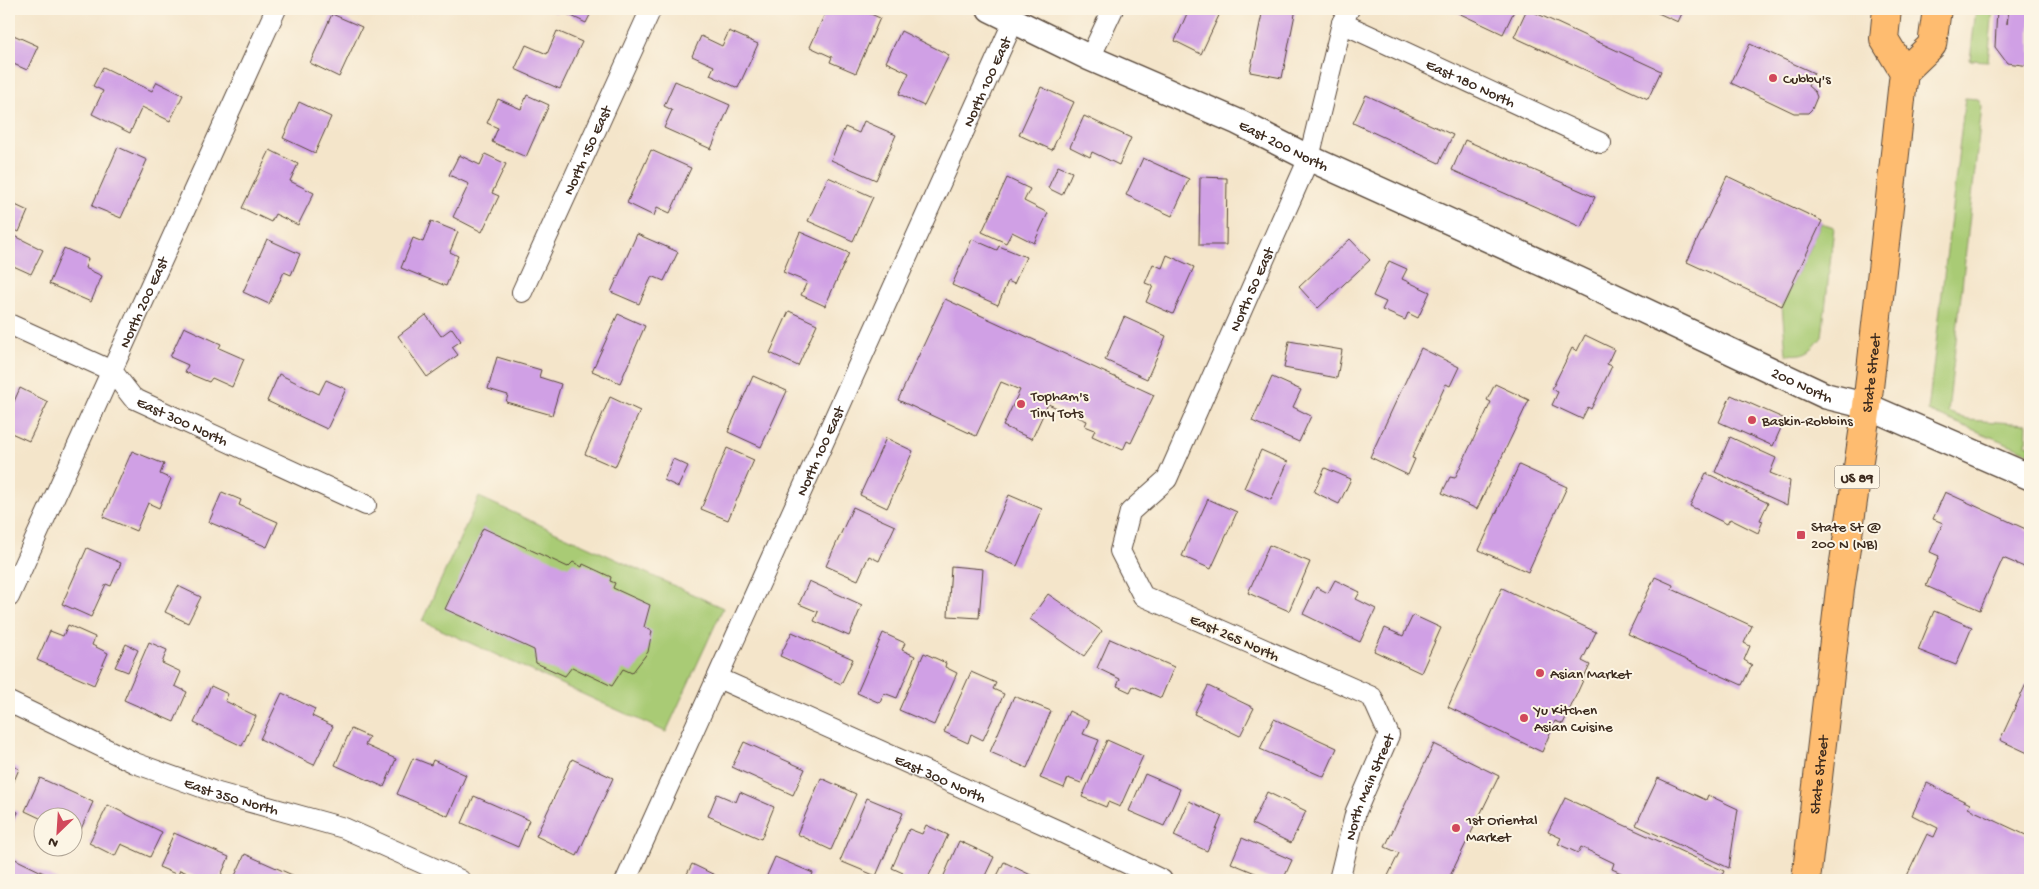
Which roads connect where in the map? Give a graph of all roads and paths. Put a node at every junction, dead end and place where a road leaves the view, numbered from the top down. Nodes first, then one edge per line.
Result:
1 (276, 9) edge
2 (650, 9) edge
3 (990, 9) edge
4 (1114, 9) edge
5 (1888, 9) edge
6 (1937, 9) edge
7 (1346, 16) edge
8 (1014, 20) junction
9 (1090, 58) junction
10 (1904, 72) junction
11 (1601, 143) dead end
12 (1309, 158) junction
13 (1579, 280) joint
14 (522, 292) dead end
15 (9, 324) edge
16 (112, 371) junction
17 (1867, 406) junction
18 (2030, 477) edge
19 (366, 504) dead end
20 (1120, 551) joint
21 (9, 596) edge
22 (718, 678) junction
23 (1372, 698) joint
24 (9, 702) edge
25 (460, 880) edge
26 (626, 880) edge
27 (1162, 880) edge
28 (1339, 880) edge
29 (1806, 880) edge

1 - 16 street, North 200 East
2 - 14 street, North 150 East
3 - 8 street, East 200 North
4 - 9 street
5 - 10 main road
6 - 10 main road
7 - 11 street, East 180 North
7 - 12 street, North 50 East
8 - 9 street, East 200 North
8 - 22 street, North 100 East
9 - 12 street, East 200 North
10 - 17 main road, State Street / US 89
12 - 13 street, East 200 North
12 - 20 street, North 50 East
13 - 17 street, 200 North
15 - 16 street, East 300 North
16 - 19 street, East 300 North
16 - 21 street, North 200 East
17 - 18 street, 200 North
17 - 29 main road, State Street / US 89
20 - 23 street, East 265 North
22 - 26 street, North 100 East
22 - 27 street, East 300 North
23 - 28 street, North Main Street
24 - 25 street, East 350 North

